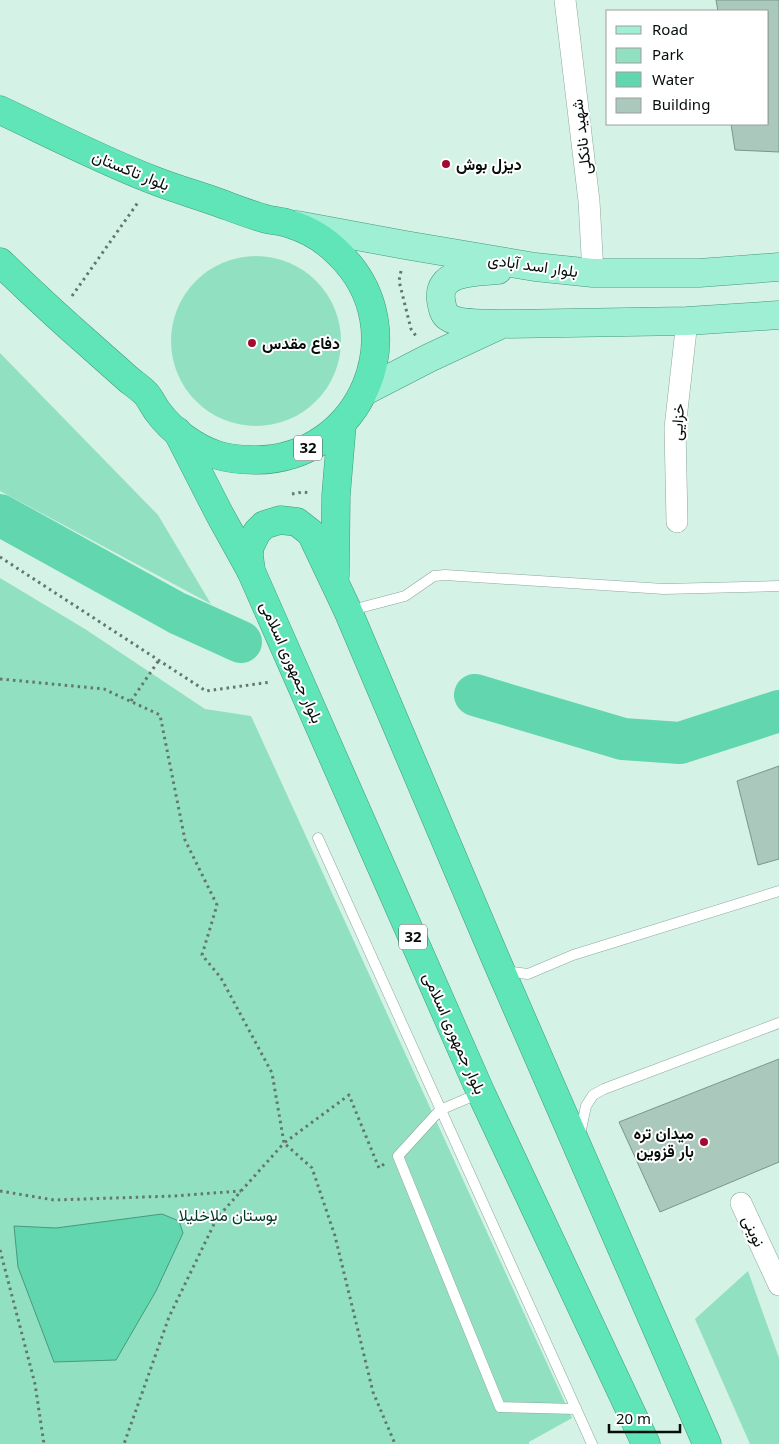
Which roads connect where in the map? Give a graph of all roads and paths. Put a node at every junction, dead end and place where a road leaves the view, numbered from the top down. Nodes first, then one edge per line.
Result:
1 (565, 0) edge
2 (0, 110) edge
3 (154, 181) junction
4 (278, 221) junction
5 (405, 245) junction
6 (0, 262) edge
7 (534, 267) junction
8 (779, 267) edge
9 (593, 274) junction
10 (779, 315) edge
11 (57, 317) junction
12 (687, 321) junction
13 (502, 324) junction
14 (429, 358) junction
15 (365, 391) junction
16 (342, 424) junction
17 (177, 431) junction
18 (677, 522) dead end
19 (0, 557) edge
20 (252, 571) junction
21 (334, 580) junction
22 (779, 586) edge
23 (348, 611) junction
24 (159, 660) junction
25 (299, 678) junction
26 (0, 679) edge
27 (131, 701) junction
28 (318, 838) dead end
29 (779, 891) edge
30 (497, 962) junction
31 (779, 1023) edge
32 (481, 1093) junction
33 (440, 1110) junction
34 (284, 1143) junction
35 (578, 1148) junction
36 (398, 1156) junction
37 (0, 1191) edge
38 (241, 1191) junction
39 (742, 1203) dead end
40 (0, 1250) edge
41 (779, 1285) edge
42 (576, 1409) junction
43 (44, 1444) edge
44 (124, 1444) edge
45 (395, 1444) edge
46 (592, 1444) edge
47 (646, 1444) edge
48 (707, 1444) edge

1 - 9 street, شهید نانکلی
2 - 3 highway, بلوار تاکستان / 32
3 - 4 highway, بلوار تاکستان / 32
3 - 11 path
4 - 5 main road, بلوار اسد آبادی
4 - 15 highway, 32
5 - 7 main road, بلوار اسد آبادی
5 - 14 path
6 - 11 highway, 32
7 - 9 main road, بلوار اسد آبادی
7 - 13 main road
8 - 9 main road, بلوار اسد آبادی
10 - 12 main road
11 - 17 highway, 32
12 - 13 main road
12 - 18 street, خزایی
13 - 14 main road
14 - 15 main road
15 - 16 highway, 32
16 - 17 highway, 32
16 - 21 highway, 32
17 - 20 highway, بلوار جمهوری اسلامی / 32
19 - 24 path
20 - 21 highway
20 - 25 highway, بلوار جمهوری اسلامی / 32
21 - 23 highway, 32
22 - 23 lane
23 - 30 highway, 32
24 - 25 path
24 - 27 path
25 - 32 highway, بلوار جمهوری اسلامی / 32
26 - 27 path
27 - 34 path
28 - 33 lane
29 - 30 lane
30 - 35 highway, 32
31 - 35 lane
32 - 33 lane
32 - 47 highway, بلوار جمهوری اسلامی / 32
33 - 36 lane
33 - 42 lane
34 - 36 path
34 - 38 path
34 - 45 path
35 - 48 highway, 32
36 - 42 lane
37 - 38 path
38 - 44 path
39 - 41 street, نوینی
40 - 43 path
42 - 46 lane

